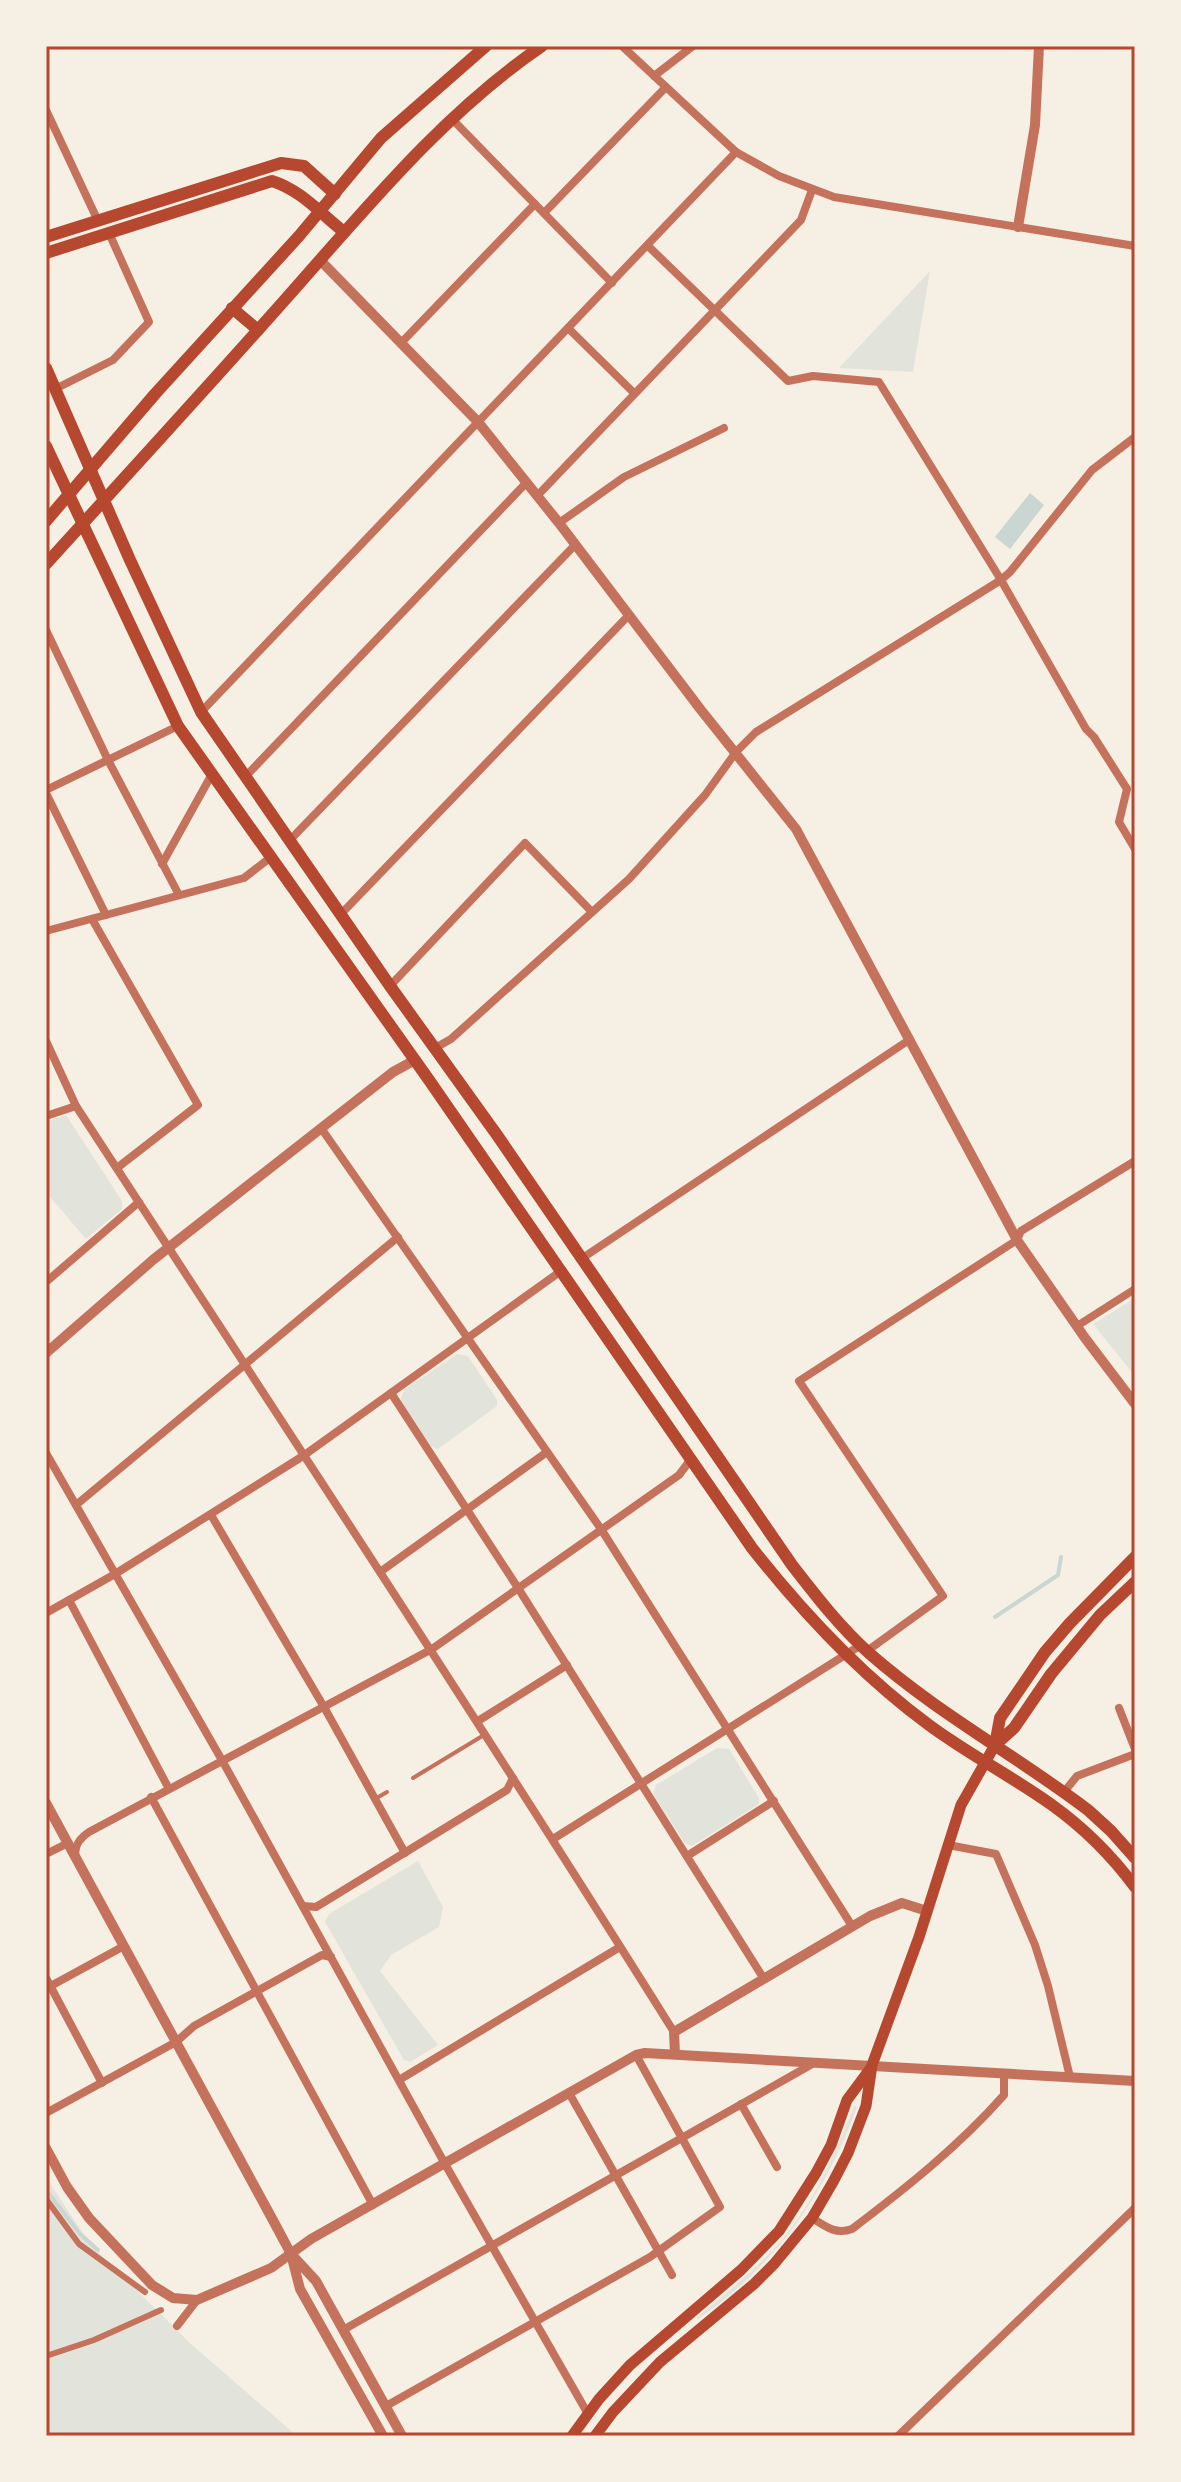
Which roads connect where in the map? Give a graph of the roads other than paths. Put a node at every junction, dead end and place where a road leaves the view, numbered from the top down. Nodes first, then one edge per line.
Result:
1 (486, 46) edge
2 (542, 46) edge
3 (622, 46) edge
4 (693, 46) edge
5 (1039, 46) edge
6 (654, 76) junction
7 (666, 87) junction
8 (46, 110) edge
9 (452, 119) junction
10 (736, 152) junction
11 (812, 190) junction
12 (335, 194) junction
13 (535, 204) junction
14 (319, 212) junction
15 (544, 213) junction
16 (98, 221) junction
17 (1018, 227) junction
18 (344, 232) junction
19 (109, 233) junction
20 (46, 237) edge
21 (648, 246) junction
22 (1135, 246) edge
23 (46, 253) edge
24 (320, 260) junction
25 (612, 283) junction
26 (232, 308) junction
27 (715, 310) junction
28 (568, 328) junction
29 (258, 330) junction
30 (401, 343) junction
31 (46, 368) edge
32 (55, 389) junction
33 (634, 393) junction
34 (478, 422) junction
35 (724, 428) dead end
36 (1135, 437) edge
37 (46, 446) edge
38 (90, 469) junction
39 (527, 482) junction
40 (68, 495) junction
41 (538, 495) junction
42 (104, 501) junction
43 (46, 521) edge
44 (559, 523) junction
45 (82, 524) junction
46 (575, 545) junction
47 (46, 564) edge
48 (1001, 580) junction
49 (629, 615) junction
50 (46, 630) edge
51 (201, 712) junction
52 (178, 726) junction
53 (736, 752) junction
54 (108, 760) junction
55 (212, 774) junction
56 (246, 776) junction
57 (46, 791) edge
58 (290, 840) junction
59 (1135, 849) edge
60 (271, 857) junction
61 (162, 864) junction
62 (179, 895) junction
63 (592, 912) junction
64 (341, 914) junction
65 (106, 915) junction
66 (92, 919) junction
67 (47, 928) edge
68 (390, 986) junction
69 (909, 1040) junction
70 (46, 1041) edge
71 (435, 1048) junction
72 (415, 1060) junction
73 (76, 1106) junction
74 (46, 1116) edge
75 (321, 1128) junction
76 (1135, 1161) edge
77 (117, 1168) junction
78 (139, 1202) junction
79 (398, 1237) junction
80 (1017, 1240) junction
81 (168, 1248) junction
82 (581, 1259) junction
83 (561, 1271) junction
84 (46, 1282) edge
85 (1135, 1289) edge
86 (1077, 1326) junction
87 (468, 1338) junction
88 (46, 1353) edge
89 (244, 1366) junction
90 (391, 1393) junction
91 (1135, 1404) edge
92 (706, 1440) junction
93 (547, 1452) junction
94 (46, 1453) edge
95 (303, 1456) junction
96 (691, 1459) junction
97 (76, 1505) junction
98 (468, 1510) junction
99 (211, 1515) junction
100 (601, 1529) junction
101 (1135, 1557) edge
102 (380, 1572) junction
103 (115, 1574) junction
104 (1135, 1582) edge
105 (518, 1588) junction
106 (69, 1600) junction
107 (47, 1611) edge
108 (864, 1648) junction
109 (432, 1649) junction
110 (846, 1656) junction
111 (567, 1665) junction
112 (324, 1707) junction
113 (1119, 1708) dead end
114 (478, 1721) junction
115 (728, 1729) junction
116 (486, 1734) junction
117 (995, 1745) junction
118 (1135, 1752) edge
119 (984, 1761) junction
120 (223, 1762) junction
121 (413, 1778) dead end
122 (513, 1778) junction
123 (642, 1784) junction
124 (169, 1789) junction
125 (387, 1792) dead end
126 (1064, 1792) junction
127 (151, 1797) junction
128 (375, 1799) junction
129 (774, 1801) junction
130 (46, 1803) edge
131 (553, 1839) junction
132 (68, 1843) junction
133 (948, 1845) junction
134 (405, 1853) junction
135 (46, 1854) edge
136 (687, 1856) junction
137 (76, 1858) junction
138 (1135, 1858) edge
139 (1135, 1887) edge
140 (303, 1906) junction
141 (927, 1911) junction
142 (852, 1926) junction
143 (124, 1946) junction
144 (620, 1947) junction
145 (331, 1957) junction
146 (764, 1979) junction
147 (47, 1984) edge
148 (257, 1991) junction
149 (674, 2032) junction
150 (176, 2042) junction
151 (675, 2054) junction
152 (636, 2055) junction
153 (815, 2062) junction
154 (872, 2065) junction
155 (1004, 2074) junction
156 (1070, 2077) junction
157 (399, 2080) junction
158 (1135, 2081) edge
159 (102, 2083) junction
160 (569, 2093) junction
161 (741, 2104) junction
162 (46, 2113) edge
163 (681, 2137) junction
164 (46, 2148) edge
165 (445, 2164) junction
166 (777, 2167) dead end
167 (616, 2174) junction
168 (46, 2199) edge
169 (373, 2205) junction
170 (1135, 2208) edge
171 (812, 2218) junction
172 (491, 2245) junction
173 (659, 2250) junction
174 (291, 2254) junction
175 (672, 2275) dead end
176 (145, 2292) dead end
177 (161, 2310) dead end
178 (534, 2322) junction
179 (343, 2330) junction
180 (46, 2356) edge
181 (386, 2406) junction
182 (588, 2414) junction
183 (383, 2436) edge
184 (402, 2436) edge
185 (572, 2436) edge
186 (595, 2436) edge
187 (898, 2436) edge

1 - 12 main road
2 - 9 main road
3 - 6 street
4 - 6 street
5 - 17 street
6 - 7 street
7 - 10 street
7 - 15 street
8 - 16 street
9 - 13 street
9 - 18 main road
10 - 11 street
10 - 21 street
11 - 17 street
11 - 27 street
12 - 14 main road
12 - 16 main road
13 - 15 street
13 - 30 street
14 - 18 main road
14 - 19 main road
14 - 26 main road
15 - 25 street
16 - 20 main road
17 - 22 street
18 - 24 main road
19 - 23 main road
19 - 32 street
21 - 25 street
21 - 27 street
24 - 29 main road
24 - 30 street
25 - 28 street
26 - 29 main road
26 - 38 main road
27 - 33 street
27 - 48 street
28 - 33 street
28 - 34 street
29 - 42 main road
30 - 34 street
31 - 32 main road
32 - 38 main road
33 - 41 street
34 - 39 street
34 - 51 street
35 - 44 street
36 - 48 street
37 - 40 main road
38 - 40 main road
38 - 42 main road
39 - 41 street
39 - 56 street
40 - 43 main road
40 - 45 main road
41 - 44 street
42 - 45 main road
42 - 51 main road
44 - 46 street
45 - 47 main road
45 - 52 main road
46 - 49 street
46 - 58 street
48 - 53 street
48 - 59 street
49 - 53 street
49 - 64 street
50 - 54 street
51 - 56 main road
52 - 54 street
52 - 55 main road
53 - 63 street
53 - 69 street
54 - 57 street
54 - 61 street
55 - 60 main road
55 - 61 street
56 - 58 main road
57 - 65 street
58 - 60 main road
58 - 64 main road
60 - 62 street
60 - 72 main road
61 - 62 street
62 - 65 street
63 - 68 street
63 - 71 street
64 - 68 main road
65 - 66 street
66 - 67 street
66 - 77 street
68 - 71 main road
69 - 80 street
69 - 82 street
70 - 73 street
71 - 72 main road
71 - 82 main road
72 - 75 street
72 - 83 main road
73 - 74 street
73 - 77 street
75 - 79 street
75 - 81 street
76 - 80 street
77 - 78 street
78 - 81 street
78 - 84 street
79 - 87 street
79 - 89 street
80 - 86 street
80 - 108 street
81 - 88 street
81 - 89 street
82 - 92 main road
83 - 87 street
83 - 96 main road
85 - 86 street
86 - 91 street
87 - 90 street
87 - 93 street
89 - 95 street
89 - 97 street
90 - 95 street
90 - 98 street
92 - 96 main road
92 - 108 main road
93 - 98 street
93 - 100 street
94 - 97 street
95 - 99 street
95 - 102 street
96 - 100 street
96 - 110 main road
97 - 103 street
98 - 102 street
98 - 105 street
99 - 103 street
99 - 112 street
100 - 105 street
100 - 115 street
101 - 117 main road
102 - 109 street
103 - 106 street
103 - 120 street
104 - 117 main road
105 - 109 street
105 - 111 street
106 - 107 street
106 - 124 street
108 - 110 street
108 - 117 main road
109 - 112 street
109 - 114 street
110 - 115 street
110 - 119 main road
111 - 114 street
111 - 123 street
112 - 120 street
112 - 128 street
113 - 118 street
114 - 116 street
115 - 123 street
115 - 129 street
116 - 121 lane
116 - 122 street
117 - 119 main road
117 - 126 main road
118 - 126 street
119 - 133 main road
119 - 139 main road
120 - 124 street
120 - 140 street
122 - 131 street
122 - 134 street
123 - 131 street
123 - 136 street
124 - 127 street
125 - 128 lane
126 - 138 main road
127 - 137 street
127 - 148 street
128 - 134 street
129 - 136 street
129 - 142 street
130 - 132 street
131 - 144 street
132 - 135 street
132 - 137 street
133 - 141 main road
133 - 156 street
134 - 140 street
136 - 146 street
137 - 143 street
140 - 145 street
141 - 142 street
141 - 154 main road
142 - 146 street
143 - 147 street
143 - 150 street
144 - 149 street
144 - 157 street
145 - 148 street
145 - 157 street
146 - 149 street
147 - 159 street
148 - 150 street
148 - 169 street
149 - 151 street
150 - 159 street
150 - 174 street
151 - 152 street
151 - 153 street
152 - 160 street
152 - 163 street
153 - 154 street
153 - 161 street
154 - 155 street
154 - 171 main road
154 - 182 main road
155 - 156 street
155 - 171 street
156 - 158 street
157 - 165 street
159 - 162 street
160 - 165 street
160 - 167 street
161 - 163 street
161 - 166 street
163 - 167 street
163 - 173 street
164 - 174 street
165 - 169 street
165 - 172 street
167 - 172 street
167 - 173 street
168 - 176 street
169 - 174 street
170 - 187 street
171 - 186 main road
172 - 178 street
172 - 179 street
173 - 175 street
173 - 178 street
174 - 179 street
174 - 183 street
177 - 180 street
178 - 181 street
178 - 182 street
179 - 181 street
181 - 184 street
182 - 185 main road

